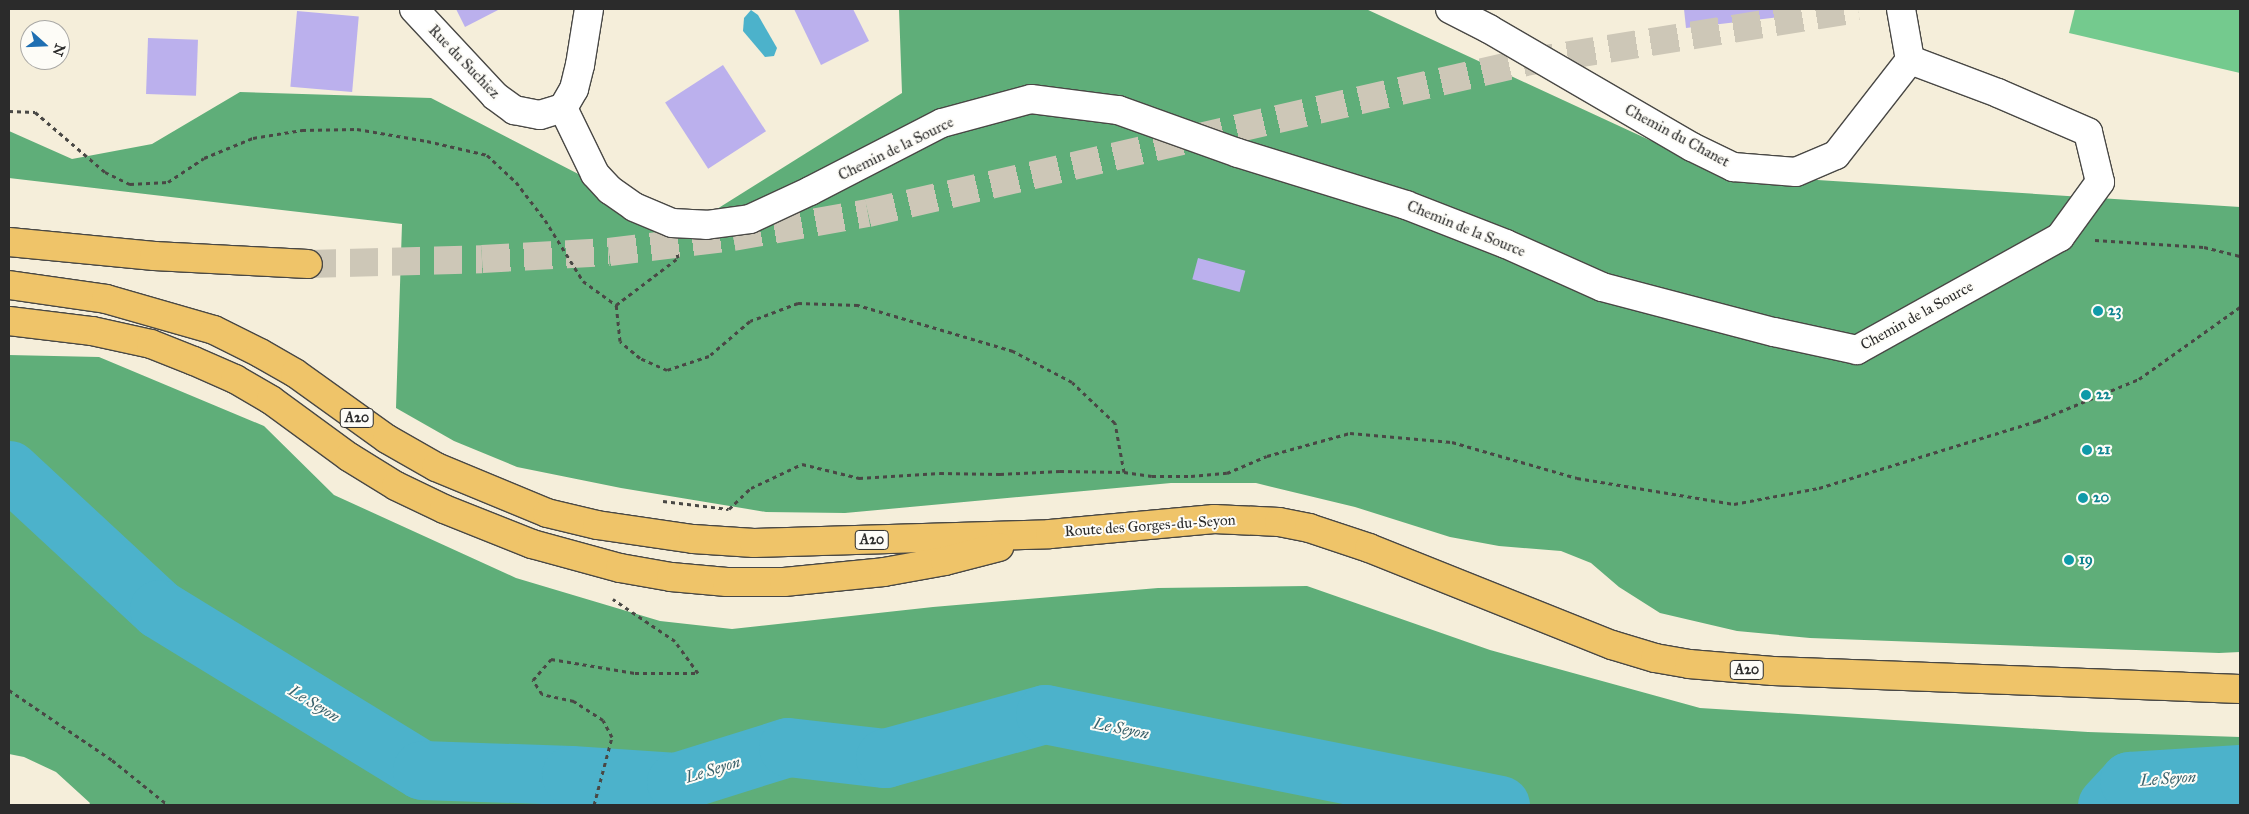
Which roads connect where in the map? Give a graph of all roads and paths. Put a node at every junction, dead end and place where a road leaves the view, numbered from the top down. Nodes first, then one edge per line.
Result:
1 (414, 9) edge
2 (589, 9) edge
3 (1450, 9) edge
4 (1901, 9) edge
5 (1910, 60) junction
6 (563, 108) junction
7 (9, 111) edge
8 (672, 223) junction
9 (2060, 237) junction
10 (9, 242) edge
11 (2240, 256) edge
12 (308, 264) tunnel mouth
13 (9, 285) edge
14 (616, 304) junction
15 (2240, 307) edge
16 (9, 322) edge
17 (1124, 472) junction
18 (660, 501) dead end
19 (1050, 534) junction
20 (613, 591) dead end
21 (2240, 689) edge
22 (9, 690) edge
23 (168, 805) edge
24 (594, 805) edge

1 - 6 street, Rue du Suchiez
2 - 6 street
3 - 5 street, Chemin du Chanet
4 - 5 street
5 - 9 street, Chemin de la Source
6 - 8 street, Chemin de la Source
7 - 14 path
8 - 9 street, Chemin de la Source
8 - 14 path
9 - 11 path
10 - 12 highway
13 - 19 highway, A20
14 - 17 path
15 - 17 path
16 - 19 highway
17 - 18 path
19 - 21 highway, Route des Gorges-du-Seyon / A20
20 - 24 path
22 - 23 path

